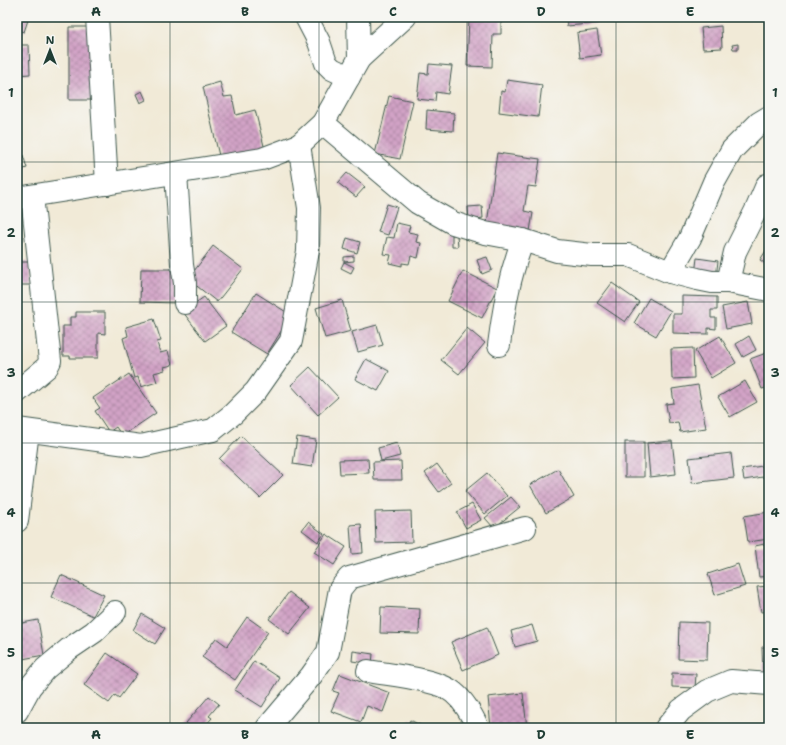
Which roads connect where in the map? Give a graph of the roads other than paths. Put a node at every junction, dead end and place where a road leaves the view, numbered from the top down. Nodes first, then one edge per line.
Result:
1 (97, 17) edge
2 (306, 17) edge
3 (358, 17) edge
4 (405, 17) edge
5 (354, 68) junction
6 (769, 117) edge
7 (323, 123) junction
8 (299, 146) junction
9 (176, 173) junction
10 (107, 184) junction
11 (767, 185) dead end
12 (25, 197) edge
13 (523, 240) junction
14 (670, 272) junction
15 (728, 282) junction
16 (769, 290) edge
17 (185, 303) dead end
18 (499, 345) dead end
19 (17, 392) edge
20 (22, 430) edge
21 (17, 521) edge
22 (525, 528) dead end
23 (115, 612) dead end
24 (368, 671) dead end
25 (769, 684) edge
26 (17, 711) edge
27 (267, 728) edge
28 (478, 728) edge
29 (666, 728) edge

1 - 10 street
2 - 5 street
3 - 5 street
4 - 5 street
5 - 7 street
6 - 14 street
7 - 8 street
7 - 13 street
8 - 9 street
8 - 20 street
9 - 10 street
9 - 17 street
10 - 12 street
11 - 15 street
12 - 19 street
13 - 14 street
13 - 18 street
14 - 15 street
15 - 16 street
20 - 21 street
22 - 27 street
23 - 26 street
24 - 28 street
25 - 29 street

